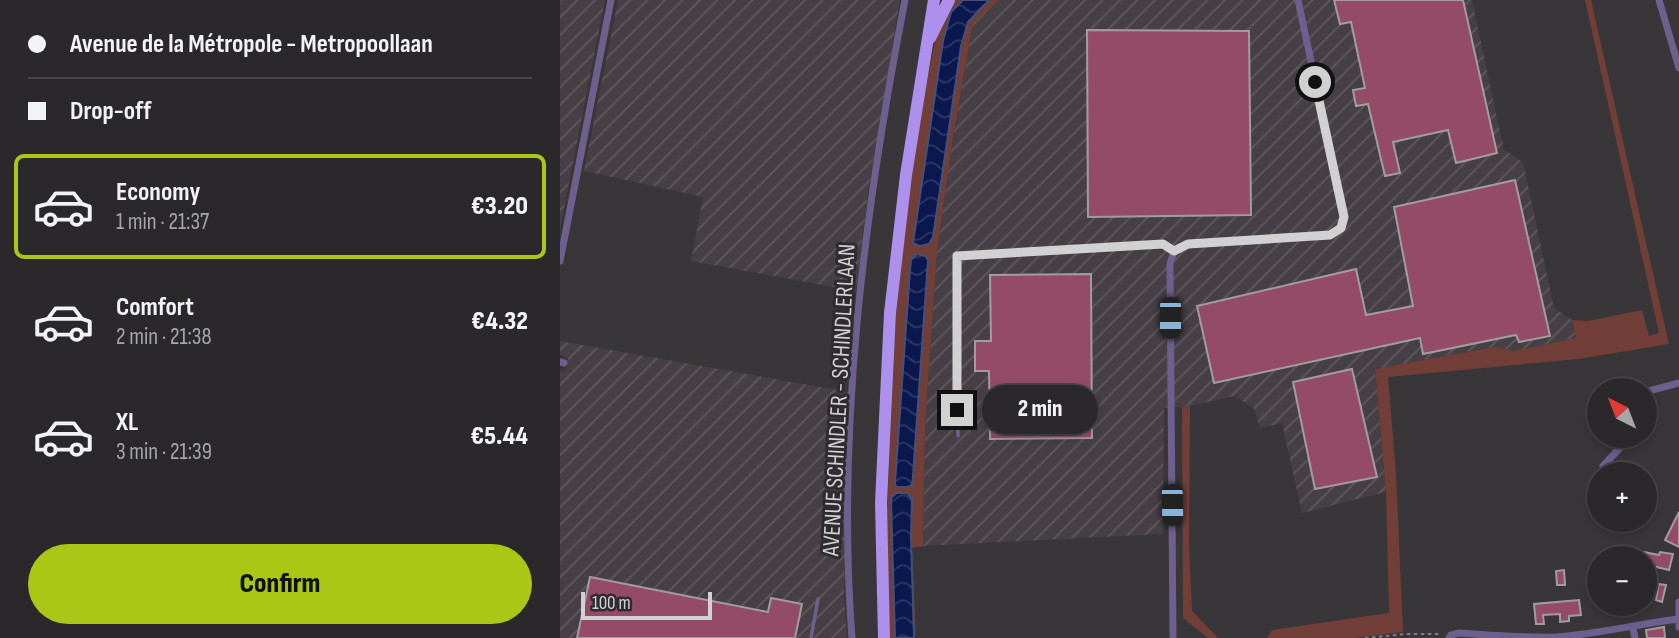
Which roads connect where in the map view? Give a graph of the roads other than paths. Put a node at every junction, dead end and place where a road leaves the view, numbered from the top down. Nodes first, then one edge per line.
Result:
1 (611, 0) edge
2 (905, 0) edge
3 (934, 0) edge
4 (948, 0) edge
5 (1298, 0) edge
6 (1659, 0) edge
7 (929, 41) junction
8 (1678, 65) edge
9 (1174, 251) junction
10 (560, 261) edge
11 (1679, 383) edge
12 (1657, 389) edge
13 (958, 436) dead end
14 (1620, 448) edge
15 (1607, 462) edge
16 (818, 599) dead end
17 (1679, 602) edge
18 (1679, 619) edge
19 (1679, 627) edge
20 (1633, 628) junction
21 (1450, 636) edge
22 (811, 638) edge
23 (852, 638) edge
24 (884, 638) edge
25 (1173, 638) edge
26 (1553, 638) edge
27 (1635, 638) edge

1 - 10 street
2 - 23 street, AVENUE SCHINDLER - SCHINDLERLAAN
3 - 7 highway
4 - 7 highway
5 - 9 street
6 - 8 street
7 - 24 highway
9 - 13 lane
9 - 25 street
11 - 12 street
14 - 15 street
16 - 22 lane
17 - 18 street
18 - 19 street
18 - 20 street
20 - 26 street
20 - 27 street
21 - 26 street

